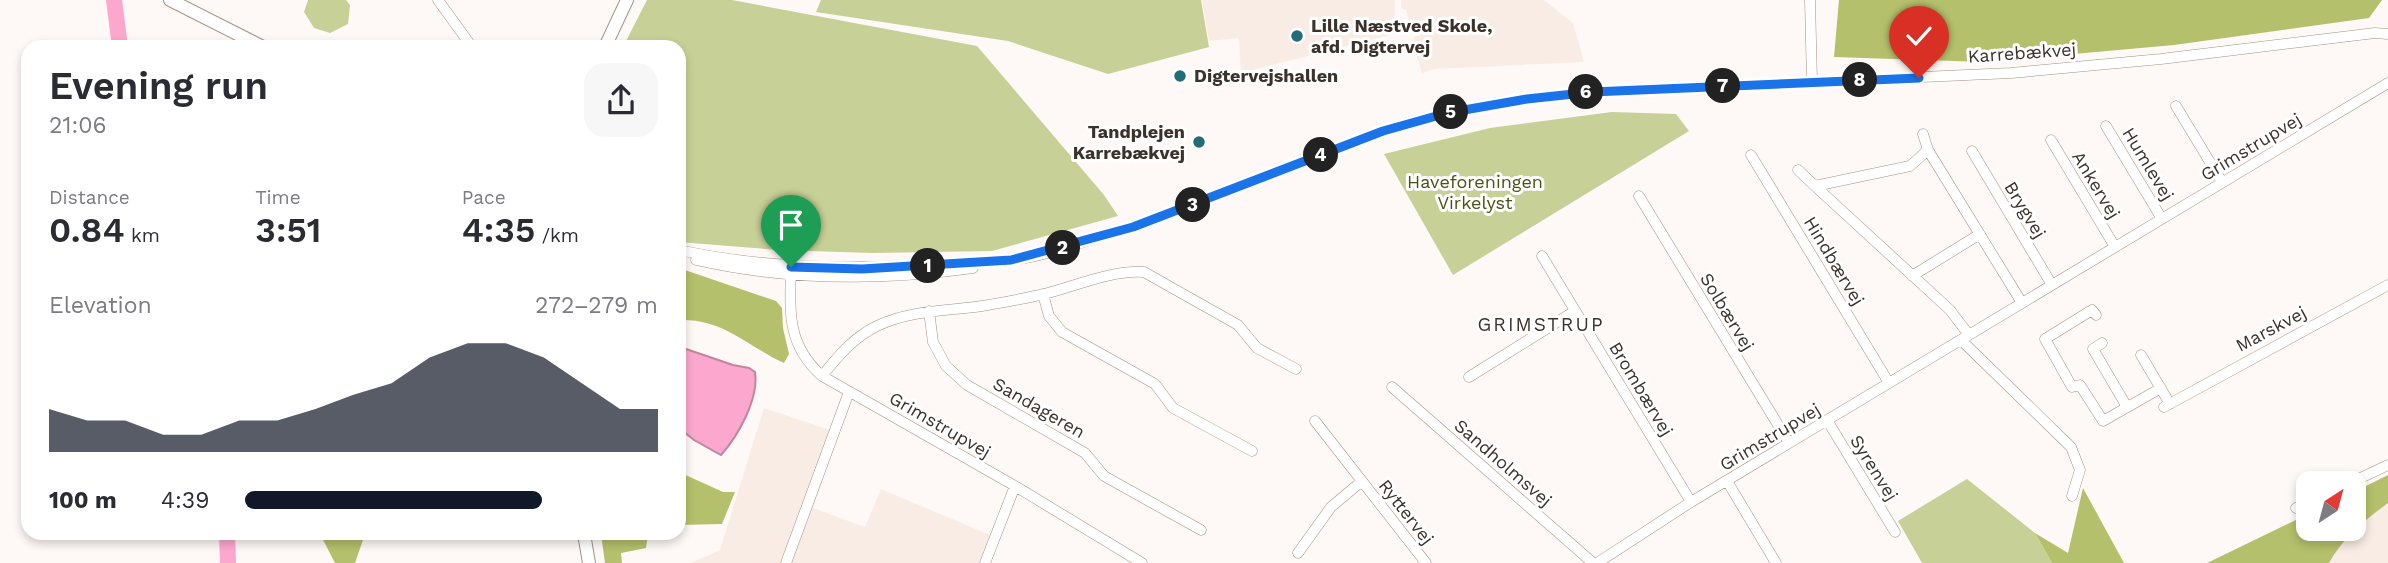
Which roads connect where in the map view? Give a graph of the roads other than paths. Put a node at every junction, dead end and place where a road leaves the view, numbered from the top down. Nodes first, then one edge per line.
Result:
1 (170, 0) edge
2 (438, 0) edge
3 (627, 0) edge
4 (1810, 0) edge
5 (2388, 34) edge
6 (249, 40) edge
7 (467, 40) edge
8 (608, 40) edge
9 (1812, 82) junction
10 (2388, 83) edge
11 (2176, 106) dead end
12 (2106, 125) dead end
13 (1923, 134) dead end
14 (2051, 140) dead end
15 (1928, 150) junction
16 (1972, 151) dead end
17 (1751, 155) dead end
18 (1798, 170) dead end
19 (2222, 183) junction
20 (1815, 186) junction
21 (1639, 197) dead end
22 (2162, 219) junction
23 (1980, 234) junction
24 (2115, 247) junction
25 (686, 252) edge
26 (1542, 256) dead end
27 (686, 258) edge
28 (1011, 260) junction
29 (791, 271) junction
30 (1912, 276) junction
31 (2052, 285) junction
32 (2388, 285) edge
33 (1043, 294) junction
34 (2022, 303) junction
35 (929, 311) junction
36 (1575, 311) junction
37 (2095, 315) dead end
38 (1965, 338) junction
39 (2102, 343) dead end
40 (2141, 355) dead end
41 (1296, 369) dead end
42 (822, 376) junction
43 (1469, 377) dead end
44 (1889, 383) junction
45 (1392, 387) dead end
46 (2161, 388) junction
47 (849, 392) junction
48 (2127, 407) junction
49 (1827, 420) junction
50 (1315, 421) dead end
51 (1789, 443) junction
52 (1252, 451) dead end
53 (2388, 465) edge
54 (2366, 475) edge
55 (1362, 481) junction
56 (1727, 481) junction
57 (1015, 486) junction
58 (2072, 496) dead end
59 (1691, 502) junction
60 (1201, 530) dead end
61 (1895, 532) dead end
62 (585, 540) edge
63 (1298, 552) dead end
64 (589, 563) edge
65 (786, 563) edge
66 (985, 563) edge
67 (1142, 563) edge
68 (1426, 563) edge
69 (1595, 563) edge
70 (1776, 563) edge

1 - 6 main road
2 - 7 street
3 - 8 main road
4 - 9 street
5 - 9 street, Karrebækvej
9 - 28 street, Karrebækvej
10 - 19 street, Grimstrupvej
11 - 19 street
12 - 22 street, Humlevej
13 - 15 street
14 - 24 street, Ankervej
15 - 20 street
15 - 23 street
16 - 31 street, Brygvej
17 - 44 street, Hindbærvej
18 - 20 street
19 - 22 street, Grimstrupvej
20 - 30 street
21 - 51 street, Solbærvej
22 - 24 street, Grimstrupvej
23 - 30 street
23 - 34 street
24 - 31 street, Grimstrupvej
25 - 29 street, Karrebækvej
26 - 36 street, Brombærvej
27 - 29 street, Karrebækvej
28 - 29 street, Karrebækvej
28 - 29 street, Karrebækvej
29 - 42 street, Grimstrupvej
30 - 38 street
31 - 34 street, Grimstrupvej
32 - 46 street, Marskvej
33 - 35 street
33 - 41 street
33 - 52 street
34 - 38 street, Grimstrupvej
35 - 42 street
35 - 60 street, Sandageren
36 - 43 street
36 - 59 street, Brombærvej
37 - 48 street
38 - 44 street, Grimstrupvej
38 - 58 street
39 - 48 street
40 - 46 street, Marskvej
42 - 47 street, Grimstrupvej
44 - 49 street, Grimstrupvej
45 - 69 street, Sandholmsvej
46 - 48 street
47 - 57 street, Grimstrupvej
47 - 65 street
49 - 51 street, Grimstrupvej
49 - 61 street, Syrenvej
50 - 55 street, Ryttervej
51 - 56 street, Grimstrupvej
53 - 54 street
55 - 63 street, Ryttervej
55 - 68 street, Ryttervej
56 - 59 street, Grimstrupvej
56 - 70 street
57 - 66 street
57 - 67 street, Grimstrupvej
59 - 69 street, Grimstrupvej
62 - 64 main road

